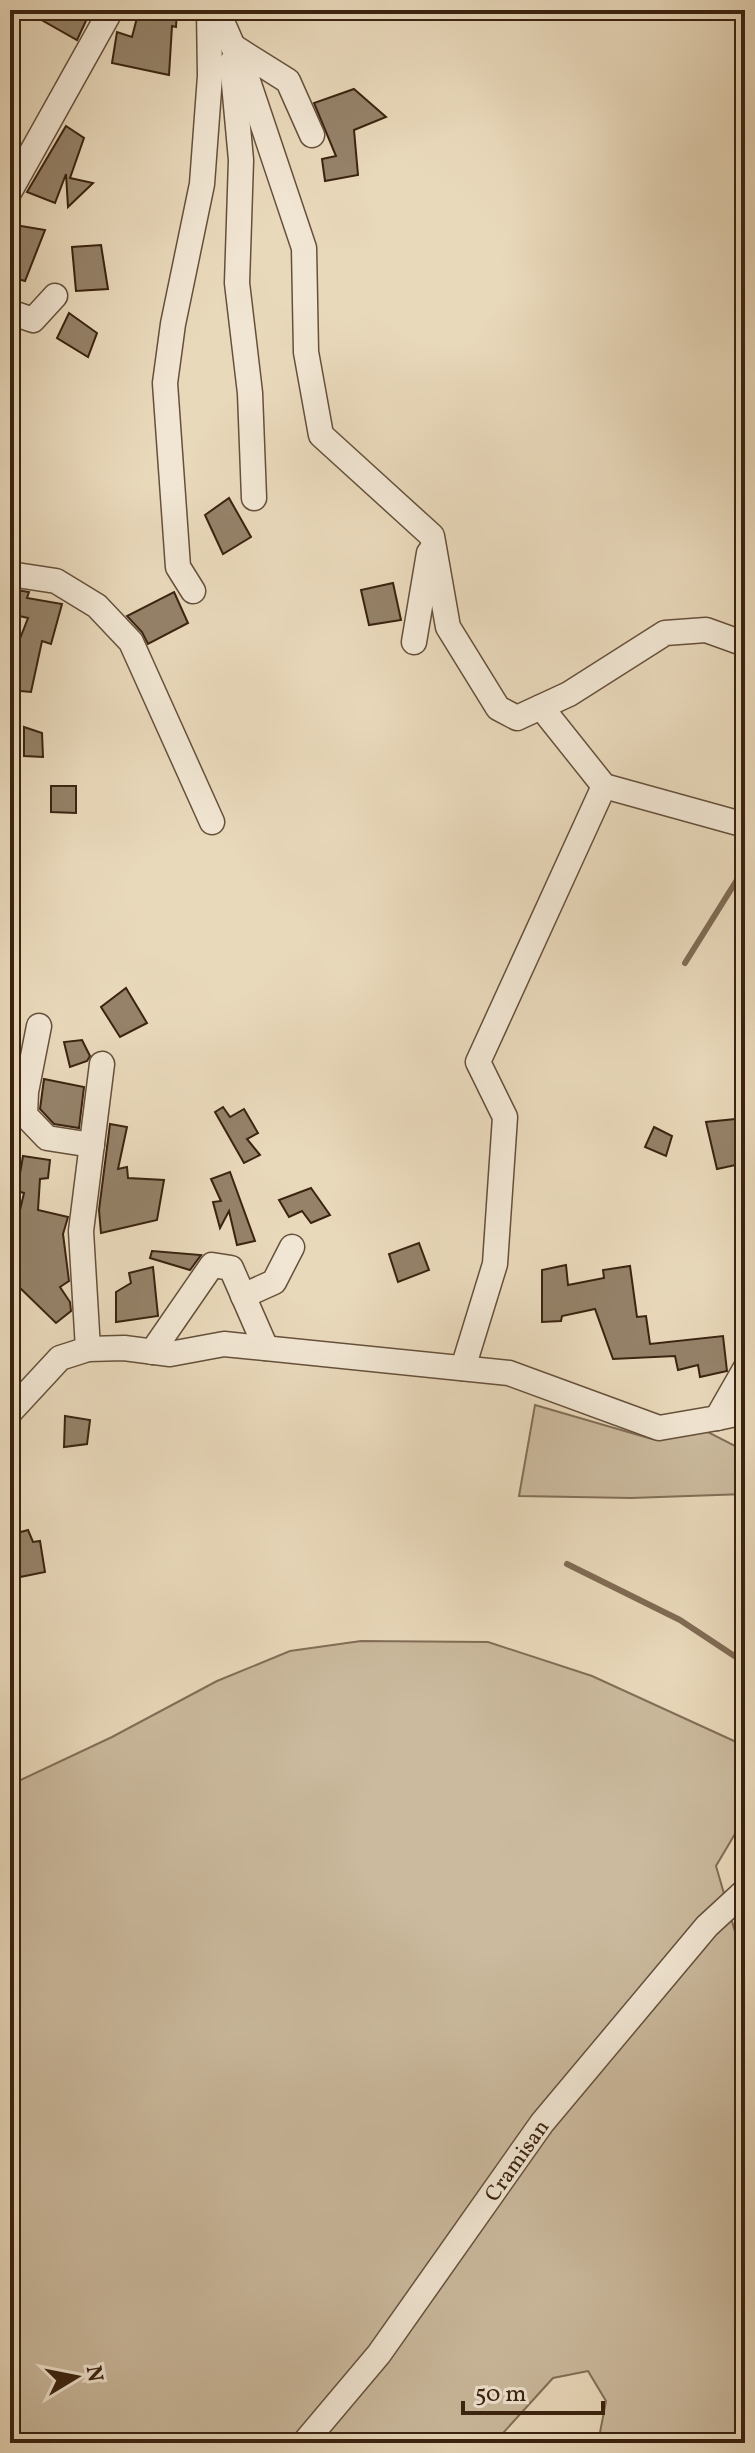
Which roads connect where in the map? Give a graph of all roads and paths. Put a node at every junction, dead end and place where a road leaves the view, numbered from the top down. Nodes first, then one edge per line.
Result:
1 (111, 10) edge
2 (209, 10) edge
3 (217, 10) edge
4 (232, 44) junction
5 (312, 135) dead end
6 (10, 191) edge
7 (55, 296) dead end
8 (10, 312) edge
9 (254, 498) dead end
10 (432, 536) junction
11 (10, 574) edge
12 (193, 591) dead end
13 (414, 642) dead end
14 (745, 644) edge
15 (541, 707) junction
16 (604, 786) junction
17 (212, 822) dead end
18 (745, 825) edge
19 (39, 1026) dead end
20 (102, 1064) dead end
21 (92, 1145) junction
22 (292, 1247) dead end
23 (243, 1296) junction
24 (266, 1348) junction
25 (88, 1349) junction
26 (152, 1352) junction
27 (463, 1368) junction
28 (745, 1369) edge
29 (10, 1412) edge
30 (745, 1412) edge
31 (717, 1418) junction
32 (745, 1891) edge
33 (304, 2443) edge

1 - 6 street
2 - 12 street
3 - 4 street
4 - 5 street
4 - 9 street
4 - 10 street
7 - 8 street
10 - 13 street
10 - 15 street
11 - 17 street
14 - 15 street
15 - 16 street
16 - 18 street
16 - 27 street
19 - 21 street
20 - 21 street
21 - 25 street
22 - 23 street
23 - 24 street
23 - 26 street
24 - 26 street
24 - 27 street
25 - 26 street
25 - 29 street
27 - 31 street
28 - 31 street
30 - 31 street
32 - 33 street, Cramisan

